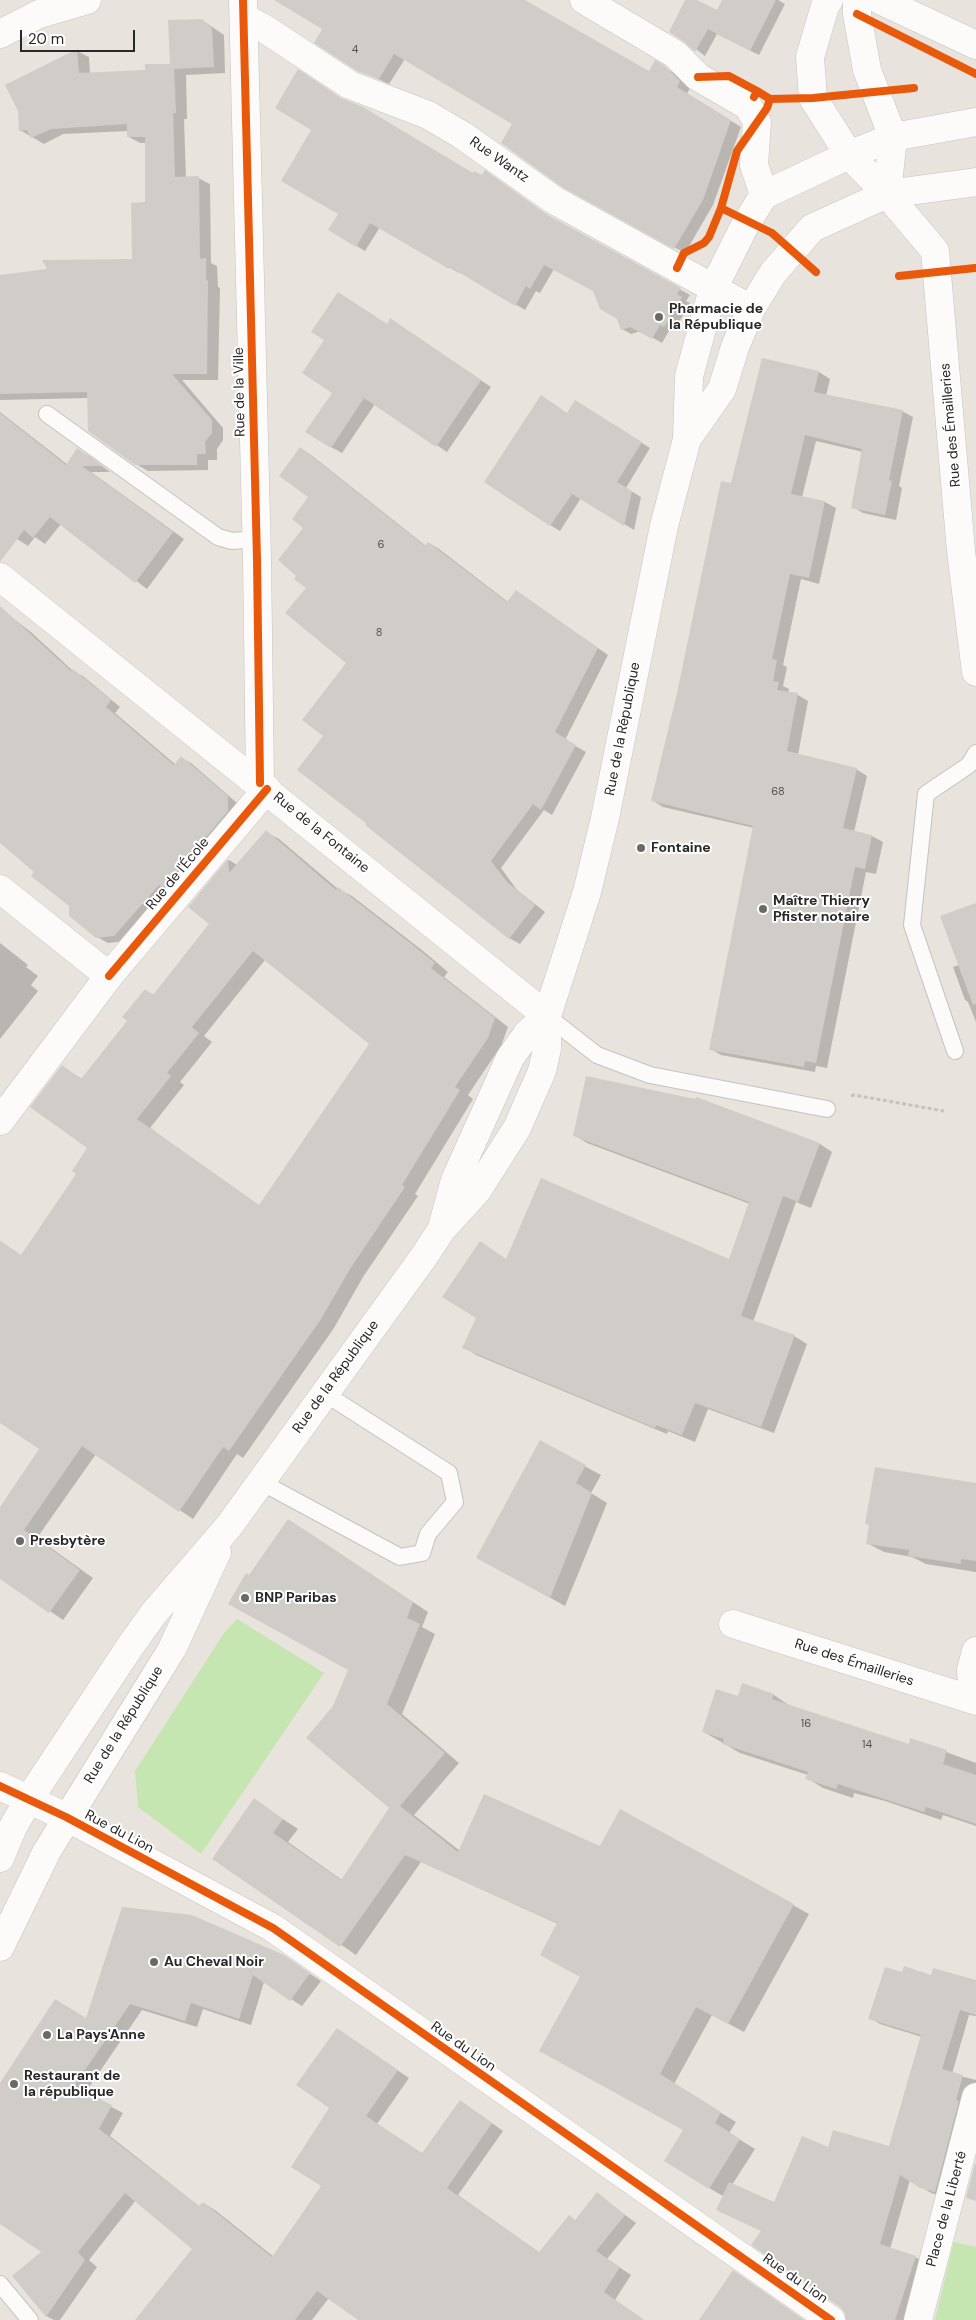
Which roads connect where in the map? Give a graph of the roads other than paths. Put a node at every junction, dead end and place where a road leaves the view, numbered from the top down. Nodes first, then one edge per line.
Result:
1 (87, 0) edge
2 (584, 0) edge
3 (829, 0) edge
4 (857, 0) edge
5 (880, 0) edge
6 (243, 9) edge
7 (0, 34) edge
8 (976, 44) edge
9 (976, 122) edge
10 (893, 136) junction
11 (849, 155) junction
12 (976, 182) edge
13 (887, 194) junction
14 (764, 196) junction
15 (713, 289) junction
16 (751, 309) junction
17 (47, 414) dead end
18 (687, 439) junction
19 (256, 539) junction
20 (0, 577) edge
21 (976, 672) edge
22 (976, 754) edge
23 (263, 786) junction
24 (0, 889) edge
25 (109, 976) junction
26 (547, 1016) junction
27 (955, 1051) dead end
28 (827, 1109) dead end
29 (0, 1121) edge
30 (442, 1229) junction
31 (324, 1393) junction
32 (261, 1482) junction
33 (229, 1526) junction
34 (733, 1624) dead end
35 (976, 1651) edge
36 (976, 1695) edge
37 (976, 1701) edge
38 (0, 1786) edge
39 (29, 1799) junction
40 (66, 1817) junction
41 (0, 1858) edge
42 (0, 1948) edge
43 (976, 2097) edge
44 (0, 2284) edge
45 (30, 2320) edge
46 (831, 2320) edge
47 (918, 2320) edge

1 - 7 street
2 - 14 street
3 - 11 street
4 - 10 street
5 - 8 street
6 - 15 street, Rue Wantz
6 - 19 street, Rue de la Ville
9 - 10 street
10 - 11 street
10 - 13 street
11 - 13 street
11 - 14 street
12 - 13 street, Rue de la République
13 - 16 street, Rue de la République
13 - 21 street, Rue des Émailleries
14 - 15 street, Rue de la République
15 - 16 street, Rue Wantz
15 - 18 street, Rue de la République
16 - 18 street, Rue de la République
17 - 19 lane
18 - 26 street, Rue de la République
19 - 23 street, Rue de la Ville
20 - 23 street, Rue de la Fontaine
22 - 27 lane
23 - 25 street, Rue de l'École
23 - 26 street, Rue de la Fontaine
24 - 25 street
25 - 29 street, Rue de l'École
26 - 28 lane
26 - 30 street, Rue de la République
26 - 30 street, Rue de la République
30 - 31 street, Rue de la République
31 - 32 street, Rue de la République
31 - 32 lane
32 - 33 street, Rue de la République
33 - 39 street, Rue de la République
33 - 40 street, Rue de la République
34 - 37 street, Rue des Émailleries
35 - 36 street
38 - 39 street, Rue du Lion
39 - 40 street, Rue du Lion
39 - 41 street, Rue de la République
40 - 42 street, Rue de la République
40 - 46 street, Rue du Lion
43 - 47 street, Place de la Liberté
44 - 45 lane

